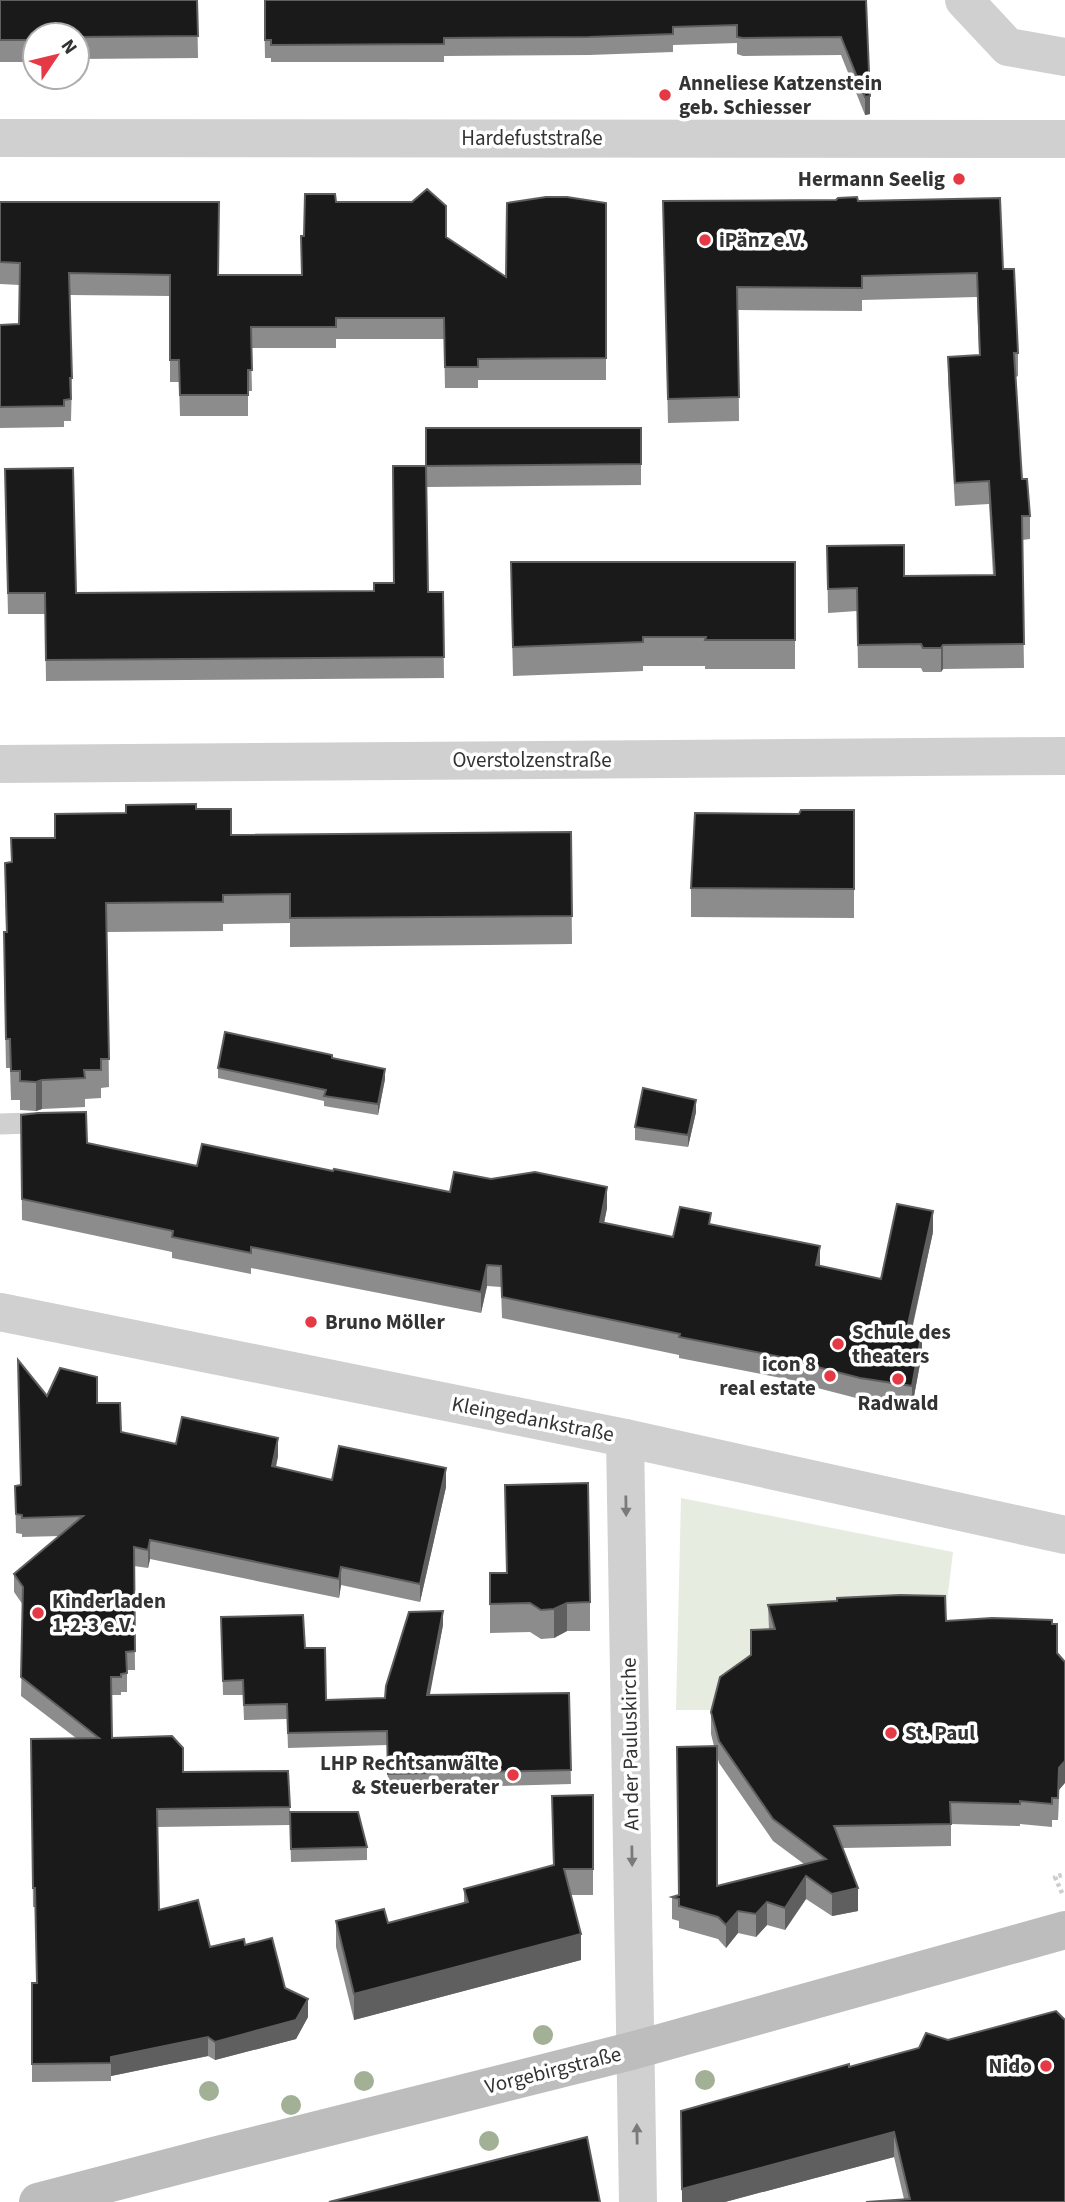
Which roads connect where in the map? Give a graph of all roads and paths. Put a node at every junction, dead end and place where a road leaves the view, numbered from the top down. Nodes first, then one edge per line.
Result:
1 (964, 0) edge
2 (1065, 57) edge
3 (0, 138) edge
4 (1065, 139) edge
5 (1065, 756) edge
6 (0, 764) edge
7 (43, 1122) edge
8 (0, 1124) edge
9 (0, 1312) edge
10 (625, 1437) junction
11 (1065, 1535) edge
12 (1065, 1874) edge
13 (1065, 1900) edge
14 (1065, 1930) edge
15 (635, 2050) junction
16 (38, 2202) edge
17 (638, 2202) edge

1 - 2 street
3 - 4 street, Hardefuststraße
5 - 6 street, Overstolzenstraße
7 - 8 lane
9 - 10 street, Kleingedankstraße
10 - 11 street, Kleingedankstraße
10 -> 15 street, An der Pauluskirche
12 - 13 path
14 - 15 main road, Vorgebirgstraße
15 - 16 main road, Vorgebirgstraße
17 -> 15 street, An der Pauluskirche

